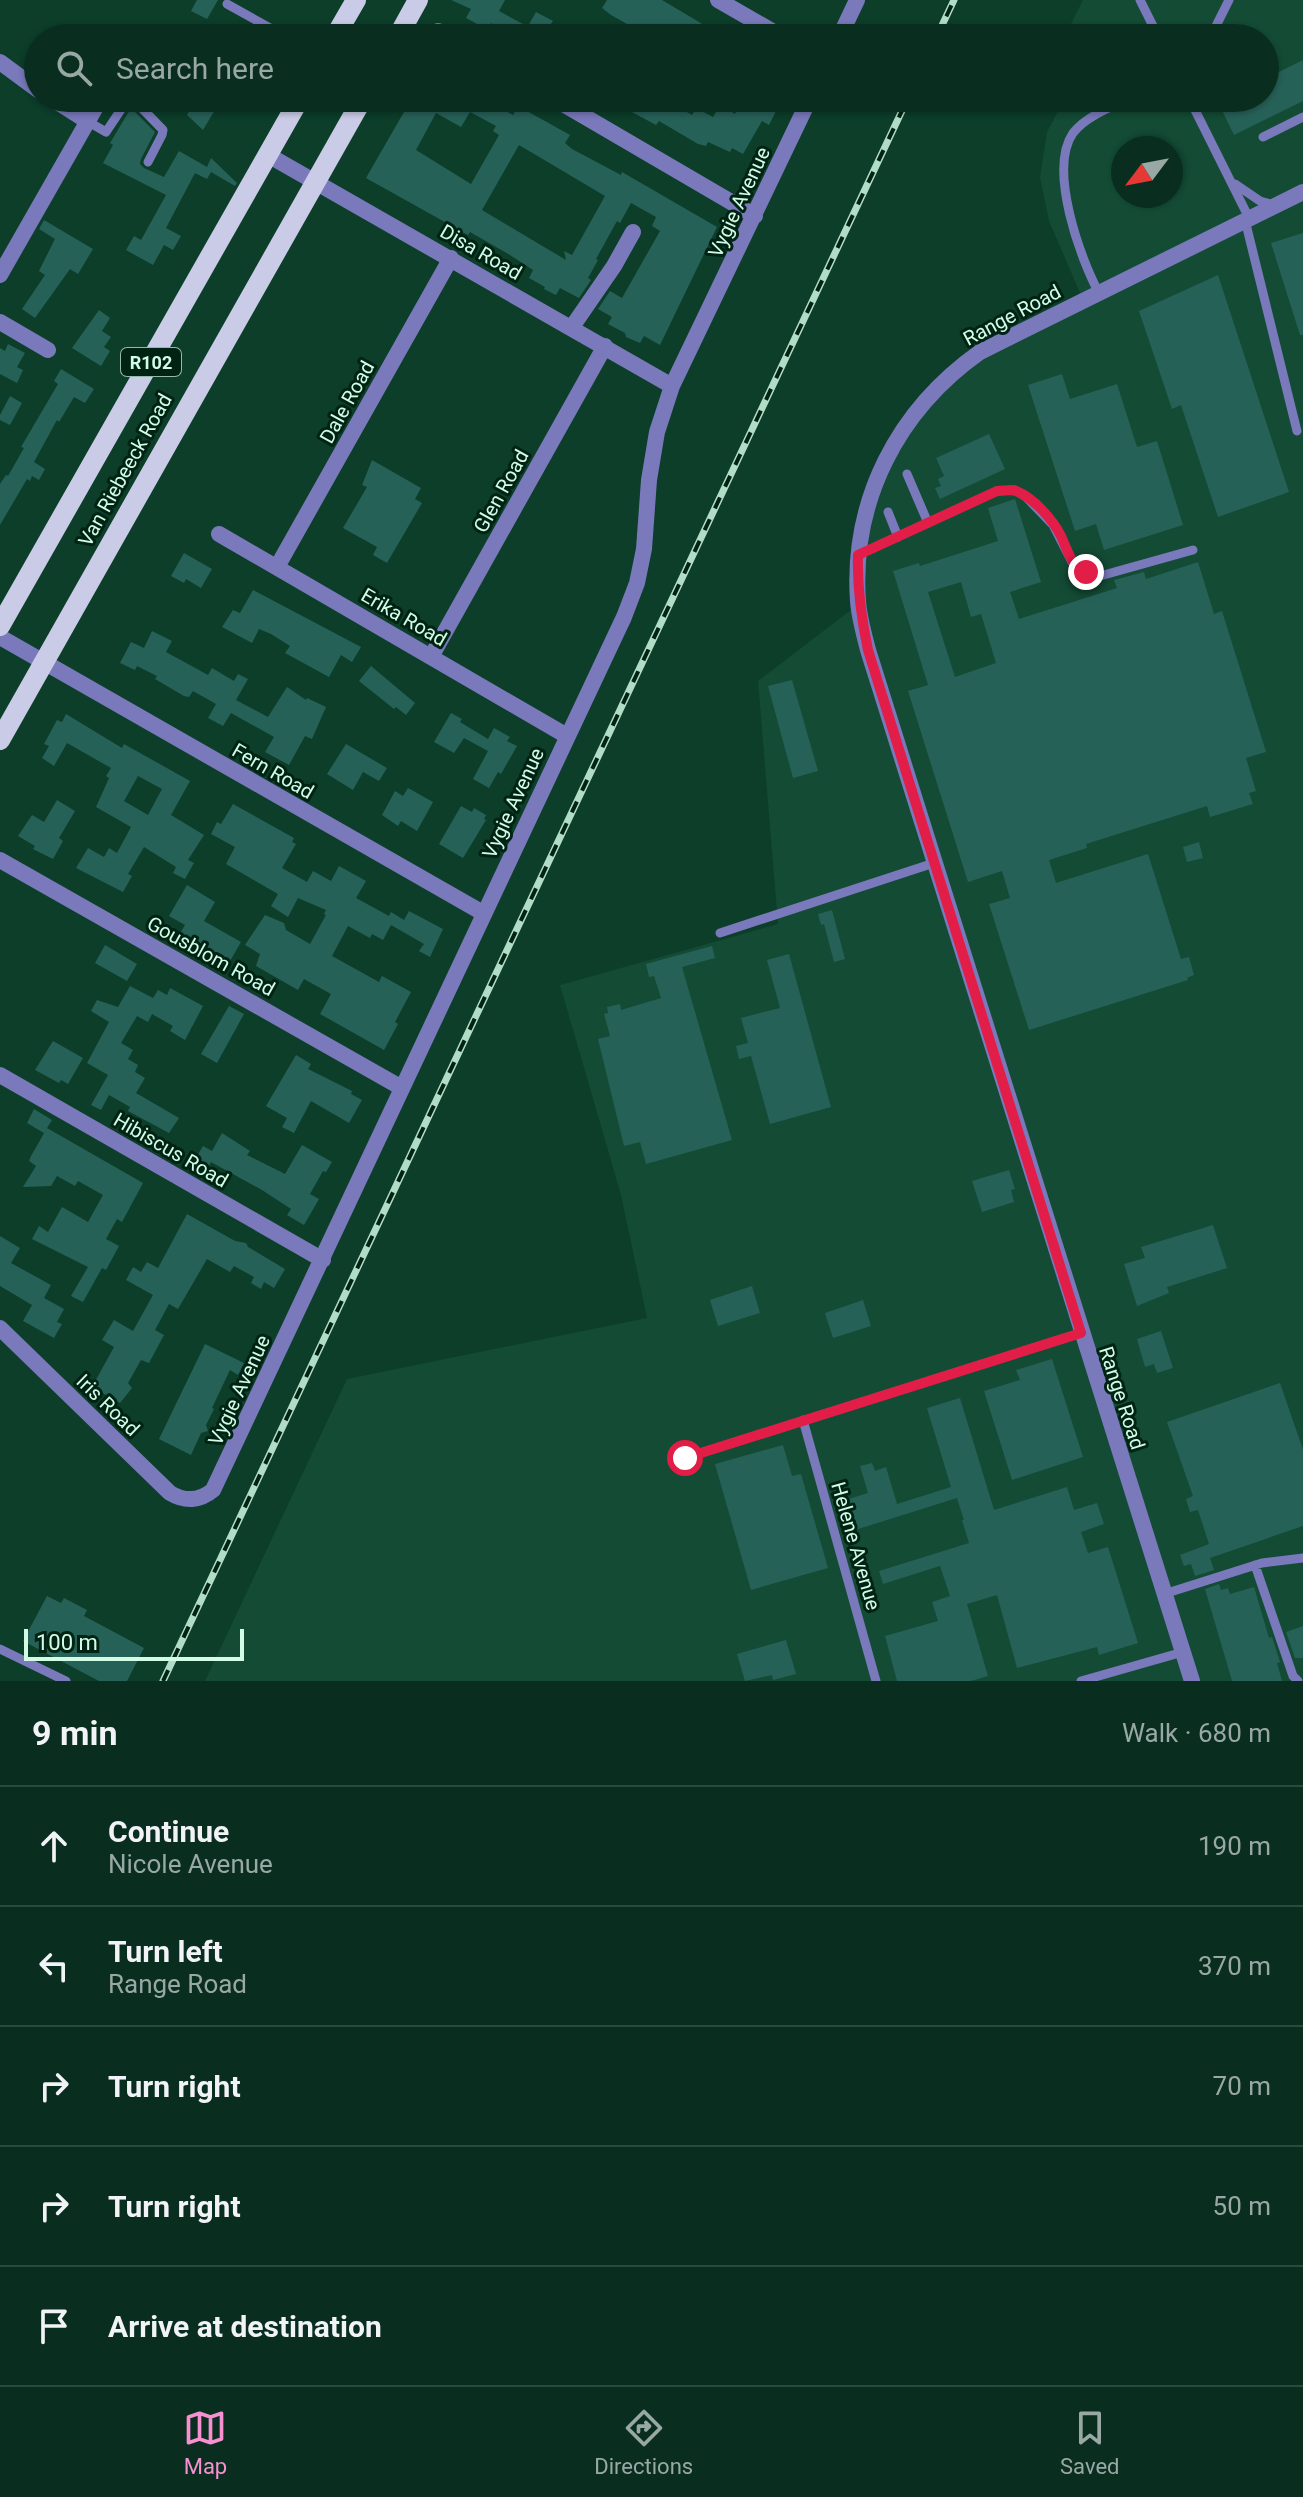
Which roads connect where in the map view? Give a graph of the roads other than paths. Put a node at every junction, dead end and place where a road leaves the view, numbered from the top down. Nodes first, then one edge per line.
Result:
1 (356, 0) edge
2 (418, 0) edge
3 (718, 0) edge
4 (857, 0) edge
5 (1140, 0) edge
6 (1229, 0) edge
7 (227, 4) dead end
8 (263, 24) edge
9 (342, 24) edge
10 (405, 24) edge
11 (760, 24) edge
12 (846, 24) edge
13 (1152, 24) edge
14 (1217, 24) edge
15 (0, 62) edge
16 (24, 80) edge
17 (73, 112) edge
18 (92, 112) edge
19 (119, 112) edge
20 (144, 112) edge
21 (292, 112) edge
22 (355, 112) edge
23 (577, 112) edge
24 (803, 112) edge
25 (1103, 112) edge
26 (1196, 112) edge
27 (1303, 117) edge
28 (87, 121) junction
29 (1263, 137) dead end
30 (268, 155) junction
31 (148, 162) dead end
32 (315, 181) junction
33 (1232, 181) junction
34 (1303, 192) edge
35 (1276, 205) junction
36 (755, 216) junction
37 (1247, 219) junction
38 (633, 232) dead end
39 (451, 258) junction
40 (0, 275) edge
41 (1099, 293) junction
42 (0, 322) edge
43 (572, 327) junction
44 (605, 346) junction
45 (48, 350) dead end
46 (672, 386) junction
47 (1297, 431) dead end
48 (907, 474) dead end
49 (888, 512) dead end
50 (928, 523) junction
51 (219, 534) dead end
52 (898, 537) junction
53 (1193, 550) dead end
54 (858, 555) junction
55 (277, 567) junction
56 (0, 626) edge
57 (0, 637) edge
58 (432, 655) junction
59 (43, 663) junction
60 (567, 736) junction
61 (0, 740) edge
62 (0, 860) edge
63 (934, 863) junction
64 (483, 913) junction
65 (720, 933) dead end
66 (0, 1075) edge
67 (402, 1088) junction
68 (323, 1260) junction
69 (0, 1328) edge
70 (1081, 1333) junction
71 (803, 1420) junction
72 (685, 1458) dead end
73 (193, 1500) joint
74 (1303, 1558) edge
75 (1255, 1565) junction
76 (1164, 1594) junction
77 (0, 1649) edge
78 (1183, 1652) junction
79 (66, 1681) edge
80 (876, 1681) edge
81 (1081, 1681) edge
82 (1192, 1681) edge
83 (1298, 1681) edge

1 - 9 main road
2 - 10 main road
3 - 11 street
4 - 12 street
5 - 13 lane
6 - 14 lane
7 - 8 lane
15 - 16 street
17 - 28 street
18 - 28 street
19 - 28 lane
20 - 31 lane
21 - 30 main road, Van Riebeeck Road / R102
22 - 32 main road, Van Riebeeck Road / R102
23 - 36 street
24 - 36 street, Vygie Avenue
25 - 41 lane
26 - 33 lane
27 - 29 lane
28 - 40 street
30 - 32 street, Disa Road
30 - 56 main road, Van Riebeeck Road / R102
32 - 39 street, Disa Road
32 - 59 main road, Van Riebeeck Road / R102
33 - 35 lane
33 - 37 lane
34 - 35 street, Range Road
35 - 37 street, Range Road
36 - 46 street, Vygie Avenue
37 - 41 street, Range Road
37 - 47 lane
38 - 43 street
39 - 43 street, Disa Road
39 - 55 street, Dale Road
41 - 54 street, Range Road
42 - 45 street
43 - 44 street, Disa Road
44 - 46 street, Disa Road
44 - 58 street, Glen Road
46 - 60 street, Vygie Avenue
48 - 50 lane
49 - 52 lane
50 - 52 lane
50 - 53 lane
51 - 55 street, Erika Road
52 - 54 lane
54 - 63 street, Range Road
55 - 58 street, Erika Road
57 - 59 street, Fern Road
58 - 60 street, Erika Road
59 - 61 main road, Van Riebeeck Road / R102
59 - 64 street, Fern Road
60 - 64 street, Vygie Avenue
62 - 67 street, Gousblom Road
63 - 65 lane
63 - 70 street, Range Road
64 - 67 street, Vygie Avenue
66 - 68 street, Hibiscus Road
67 - 68 street, Vygie Avenue
68 - 73 street, Vygie Avenue
69 - 73 street, Iris Road
70 - 71 lane
70 - 76 street, Range Road
71 - 72 lane
71 - 80 lane, Helene Avenue
74 - 75 lane
75 - 76 lane
75 - 83 lane
76 - 78 street, Range Road
77 - 79 lane
78 - 81 lane
78 - 82 street, Range Road

